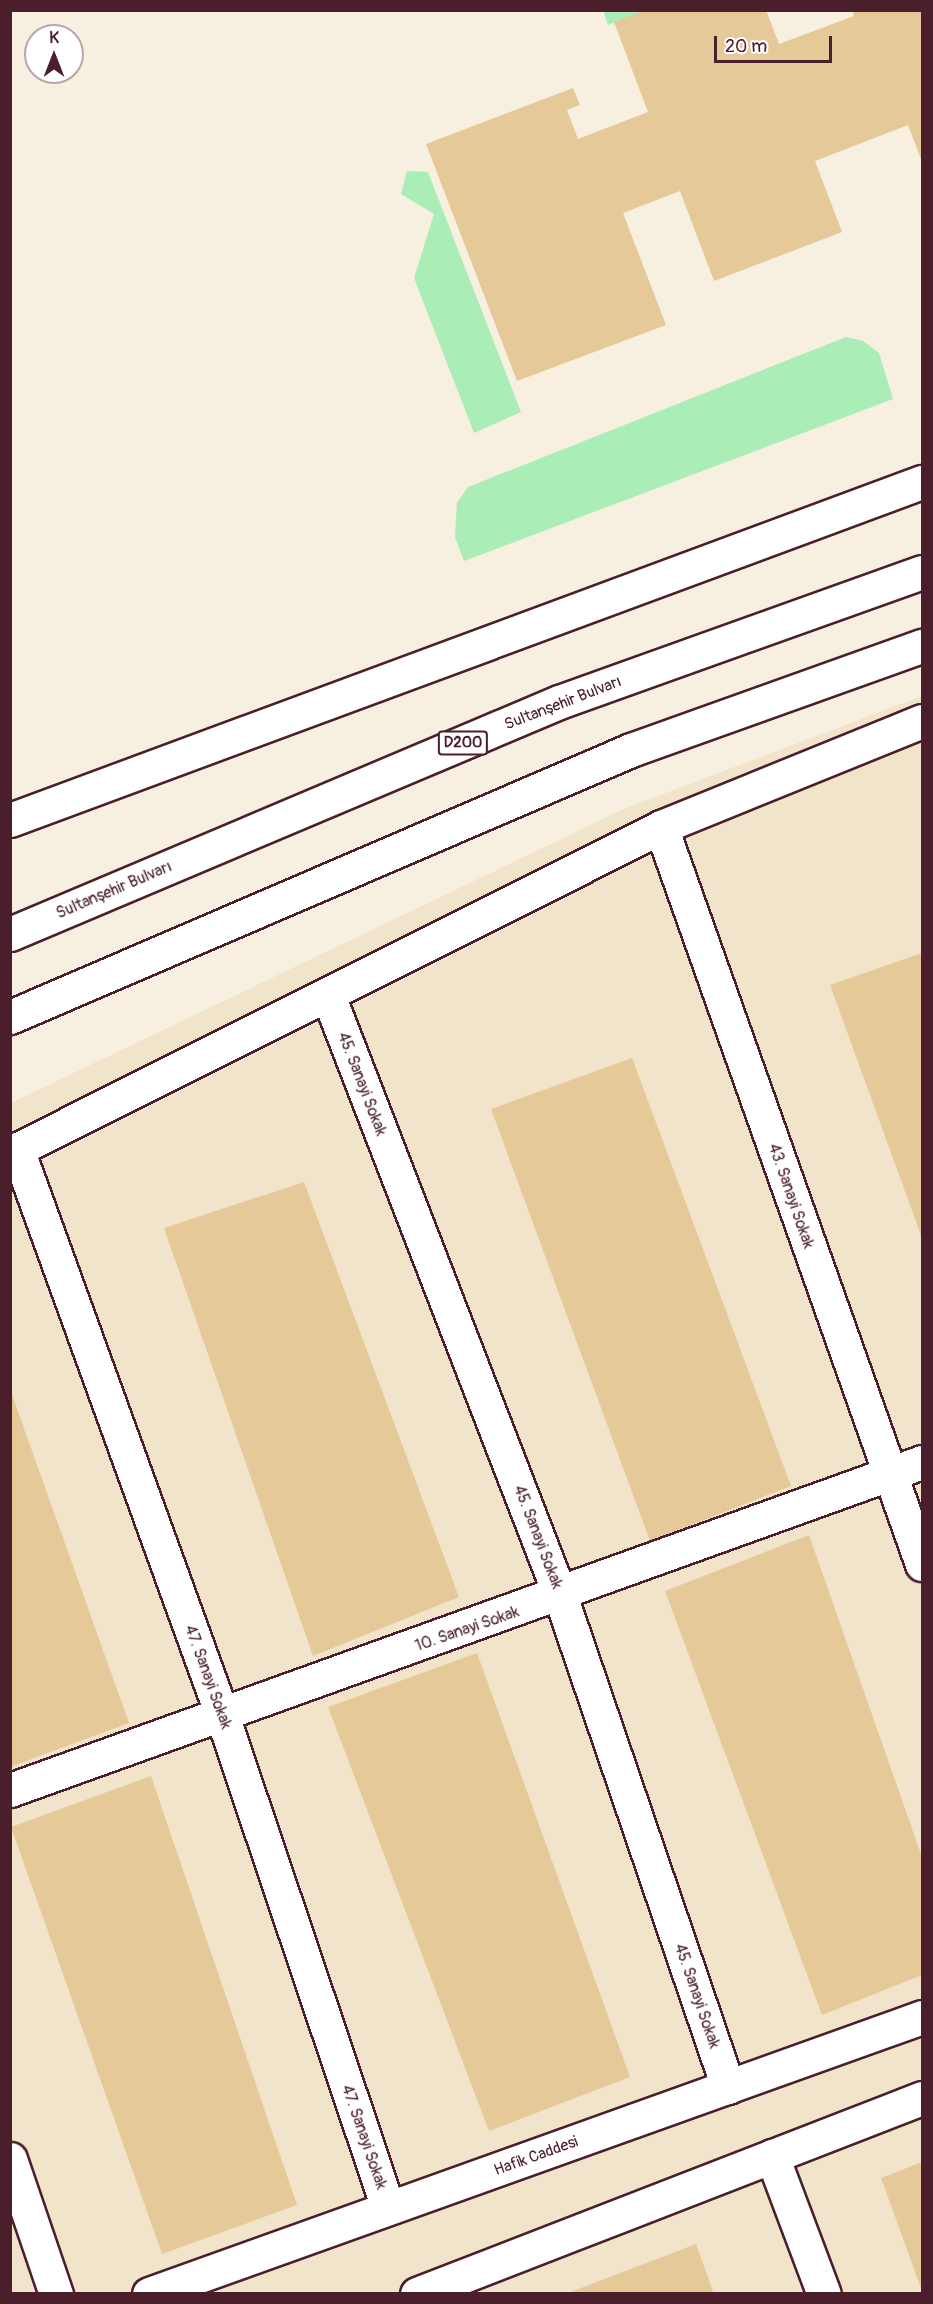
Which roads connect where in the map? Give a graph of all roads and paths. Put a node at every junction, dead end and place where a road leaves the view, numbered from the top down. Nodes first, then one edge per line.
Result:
1 (922, 482) edge
2 (922, 572) edge
3 (922, 646) edge
4 (922, 721) edge
5 (10, 820) edge
6 (661, 827) junction
7 (10, 934) edge
8 (328, 994) junction
9 (10, 1017) edge
10 (14, 1151) edge
11 (922, 1462) edge
12 (890, 1474) junction
13 (922, 1564) edge
14 (560, 1594) junction
15 (222, 1715) junction
16 (10, 1790) edge
17 (922, 2017) edge
18 (728, 2087) junction
19 (922, 2098) edge
20 (772, 2156) junction
21 (10, 2159) edge
22 (388, 2208) junction
23 (425, 2292) edge
24 (56, 2294) edge
25 (149, 2294) edge
26 (824, 2294) edge

1 - 5 main road
2 - 7 main road, Sultanşehir Bulvarı / D200
3 - 9 main road
4 - 6 main road
6 - 8 main road
6 - 12 main road, 43. Sanayi Sokak
8 - 10 main road
8 - 14 main road, 45. Sanayi Sokak
10 - 15 main road, 47. Sanayi Sokak
11 - 12 main road, 10. Sanayi Sokak
12 - 13 main road, 43. Sanayi Sokak
12 - 14 main road, 10. Sanayi Sokak
14 - 15 main road, 10. Sanayi Sokak
14 - 18 main road, 45. Sanayi Sokak
15 - 16 main road, 10. Sanayi Sokak
15 - 22 main road, 47. Sanayi Sokak
17 - 18 main road, Hafik Caddesi
18 - 22 main road, Hafik Caddesi
19 - 20 main road
20 - 23 main road
20 - 26 main road
21 - 24 main road
22 - 25 main road, Hafik Caddesi

